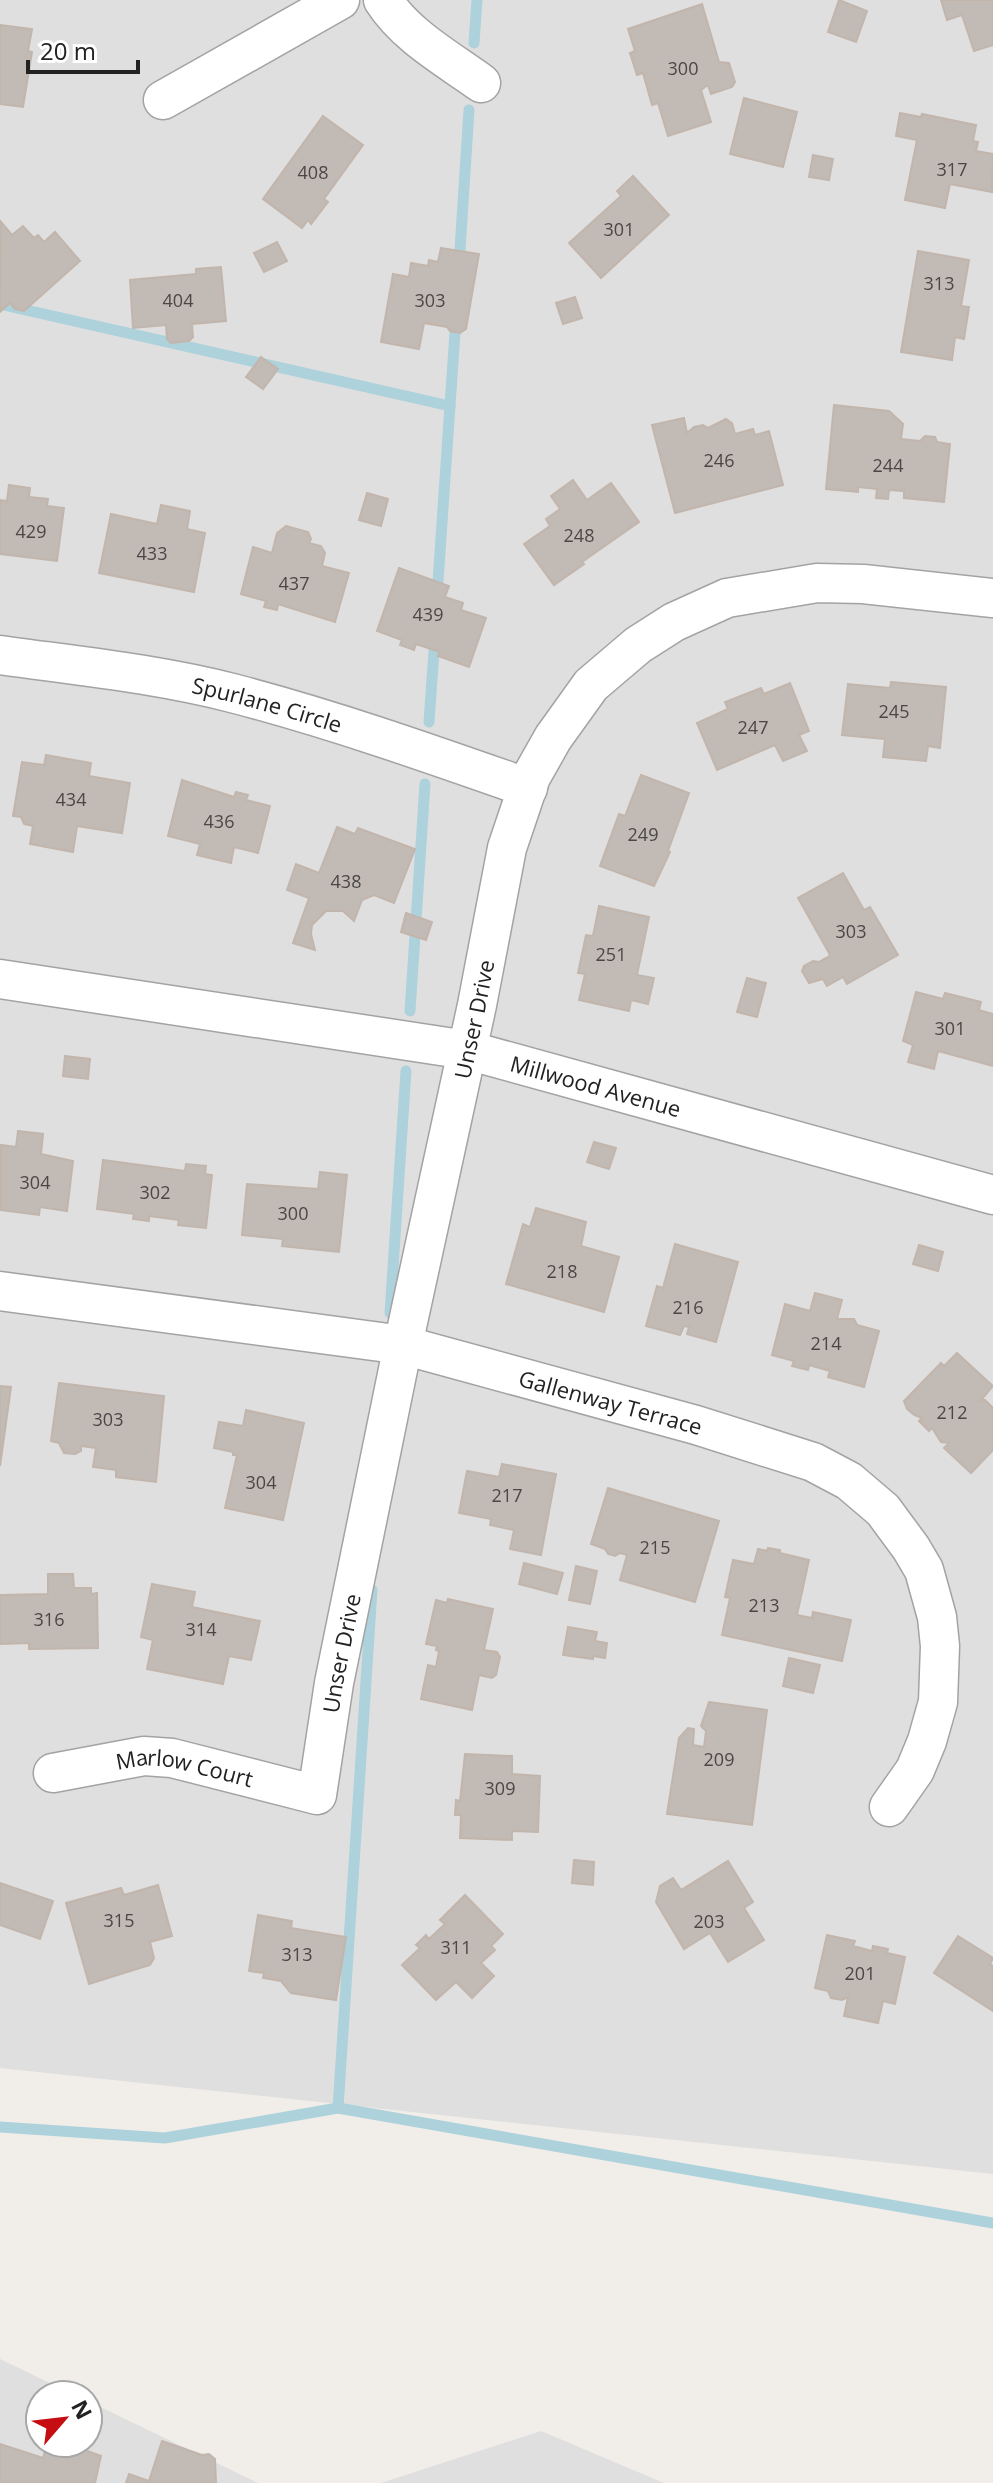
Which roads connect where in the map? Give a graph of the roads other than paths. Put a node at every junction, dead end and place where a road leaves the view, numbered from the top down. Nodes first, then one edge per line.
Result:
1 (340, 0) edge
2 (383, 0) edge
3 (481, 83) dead end
4 (163, 100) dead end
5 (993, 598) edge
6 (0, 655) edge
7 (528, 788) junction
8 (0, 979) edge
9 (467, 1050) junction
10 (993, 1195) edge
11 (0, 1291) edge
12 (403, 1345) junction
13 (53, 1773) dead end
14 (317, 1795) joint
15 (889, 1807) dead end

1 - 4 street
2 - 3 street
5 - 7 street, Unser Drive
6 - 7 street, Spurlane Circle
7 - 9 street, Unser Drive
8 - 9 street, Millwood Avenue
9 - 10 street, Millwood Avenue
9 - 12 street, Unser Drive
11 - 12 street, Gallenway Terrace
12 - 14 street, Unser Drive
12 - 15 street, Gallenway Terrace
13 - 14 street, Marlow Court

